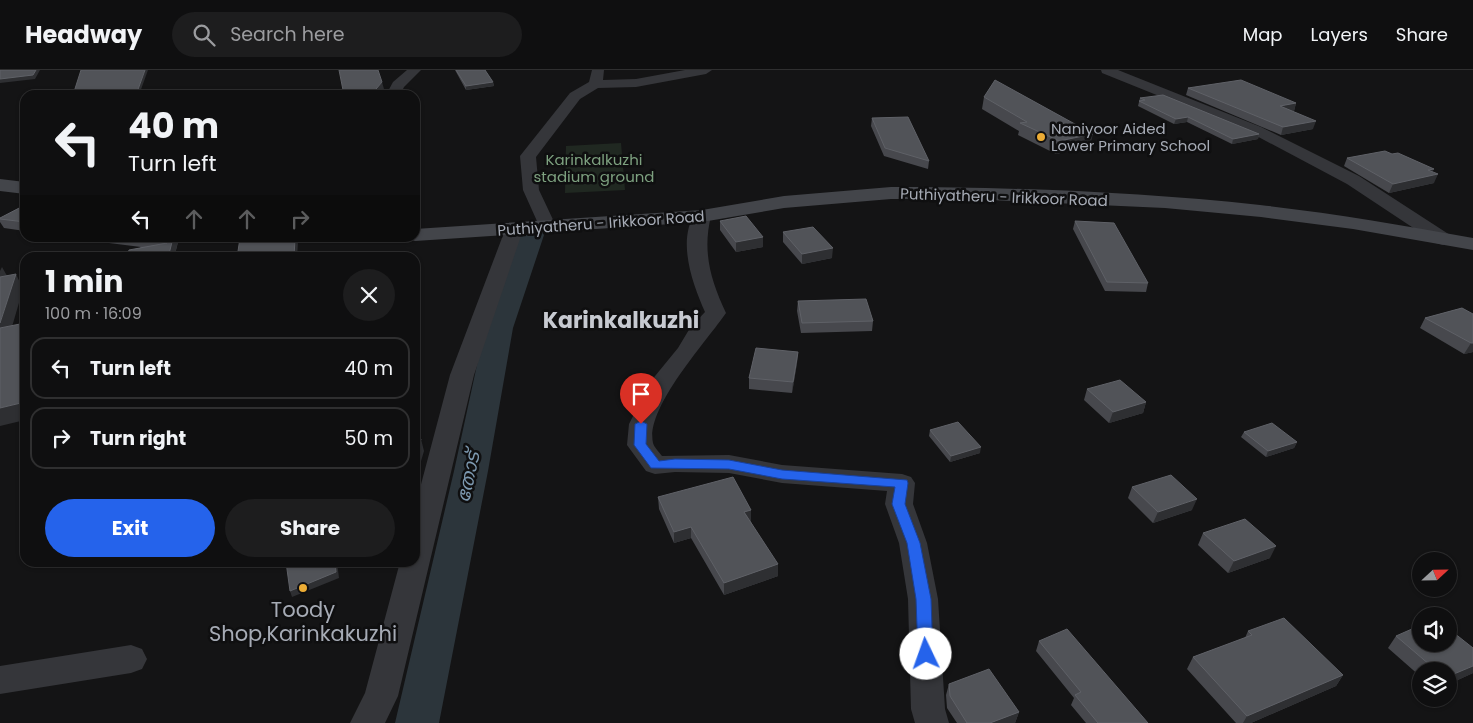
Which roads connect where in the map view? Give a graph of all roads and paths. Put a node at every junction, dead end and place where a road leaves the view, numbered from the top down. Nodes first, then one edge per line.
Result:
1 (415, 70) edge
2 (706, 70) edge
3 (1107, 70) edge
4 (597, 77) edge
5 (396, 90) edge
6 (702, 216) junction
7 (547, 226) junction
8 (514, 230) junction
9 (420, 235) edge
10 (1443, 239) junction
11 (1473, 244) edge
12 (420, 542) edge
13 (414, 567) edge
14 (131, 659) dead end
15 (0, 680) edge
16 (367, 723) edge
17 (932, 723) edge

1 - 5 street
2 - 4 street
3 - 10 street
4 - 7 street
6 - 7 main road, Puthiyatheru - Irikkoor Road
6 - 10 main road, Puthiyatheru - Irikkoor Road
6 - 17 street
7 - 8 main road, Puthiyatheru - Irikkoor Road
8 - 9 main road, Puthiyatheru - Irikkoor Road
8 - 12 street
10 - 11 main road, Puthiyatheru - Irikkoor Road
13 - 16 street
14 - 15 street

